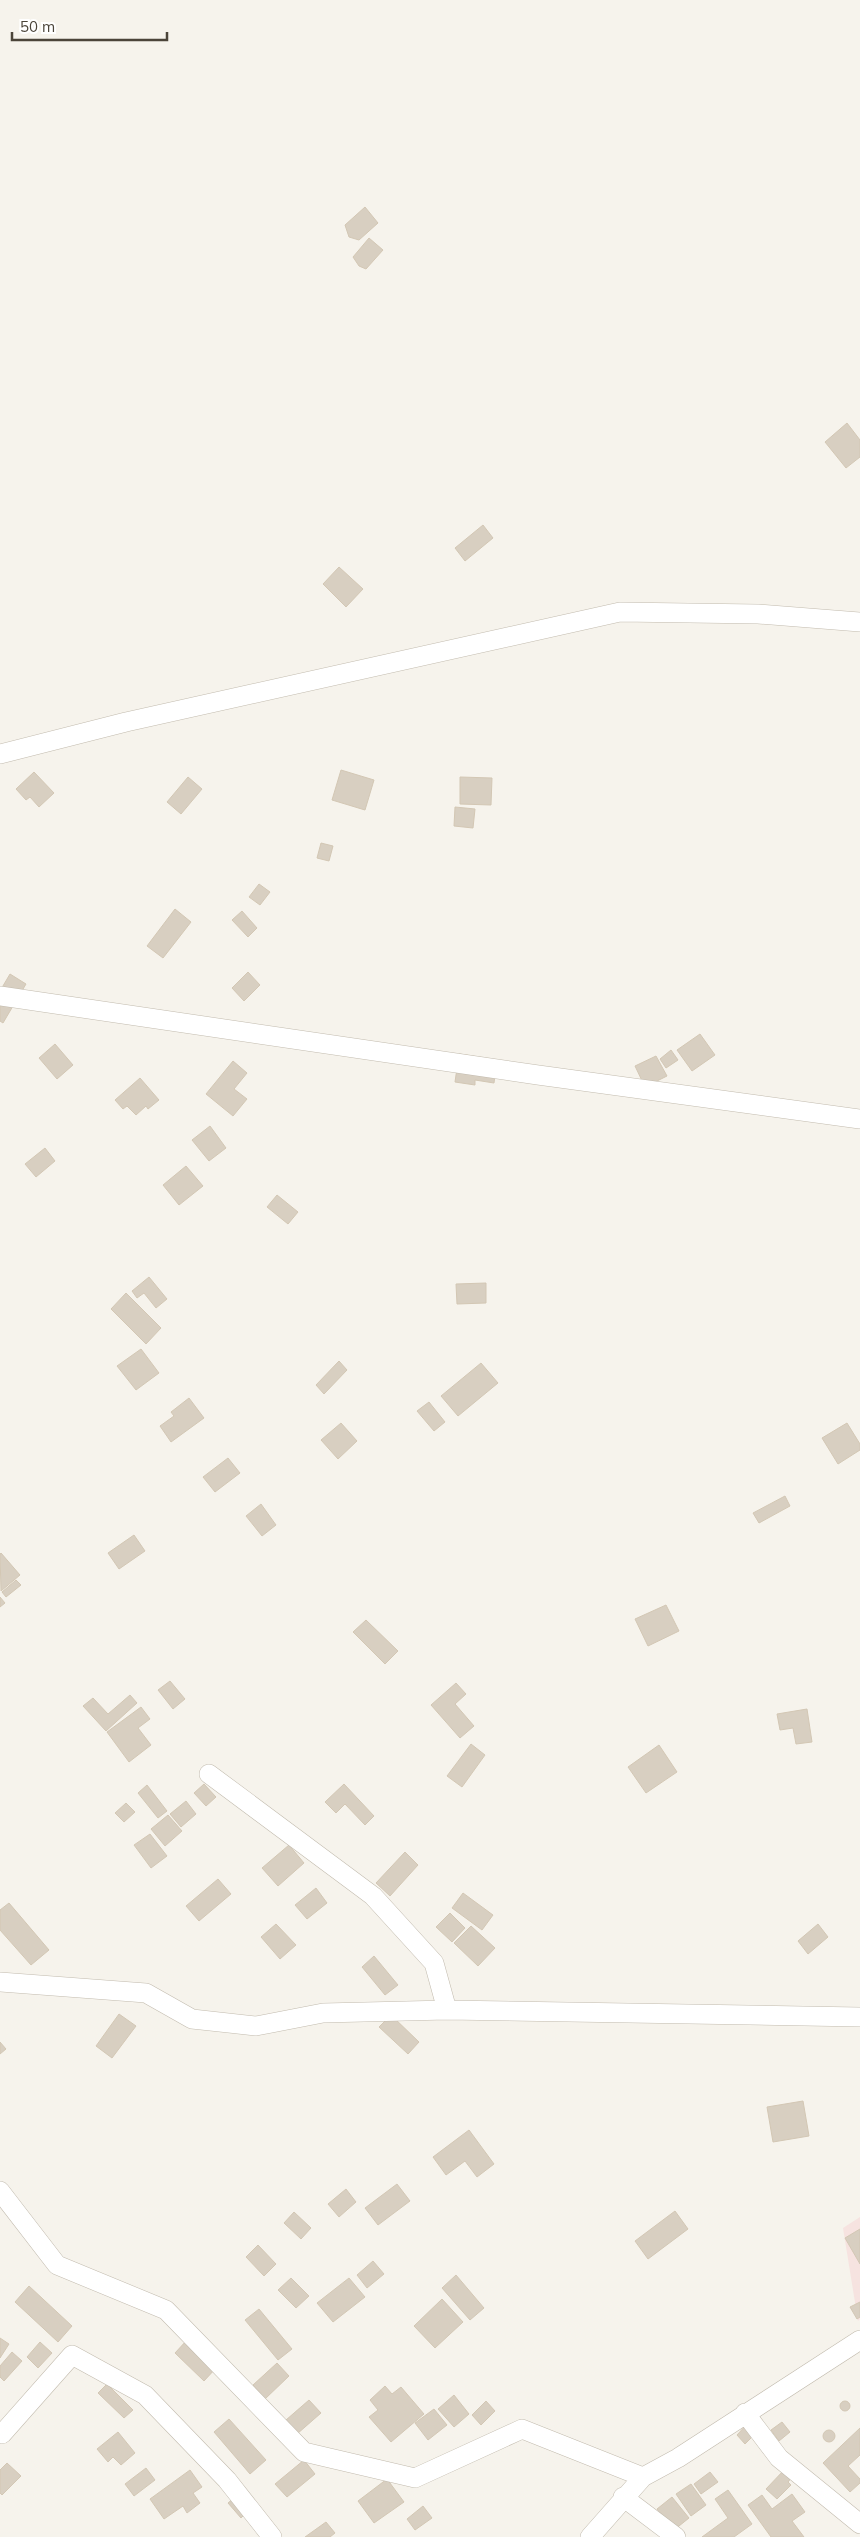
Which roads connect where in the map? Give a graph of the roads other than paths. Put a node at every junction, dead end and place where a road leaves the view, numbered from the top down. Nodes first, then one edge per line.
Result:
1 (860, 622) edge
2 (0, 754) edge
3 (0, 996) edge
4 (860, 1119) edge
5 (209, 1774) dead end
6 (0, 1982) edge
7 (447, 2010) junction
8 (860, 2017) edge
9 (0, 2191) edge
10 (860, 2340) edge
11 (745, 2413) junction
12 (0, 2432) edge
13 (643, 2477) junction
14 (623, 2497) junction
15 (860, 2524) edge
16 (272, 2537) edge
17 (590, 2537) edge
18 (676, 2537) edge

1 - 2 street
3 - 4 street
5 - 7 street
6 - 7 street
7 - 8 street
9 - 13 street
10 - 11 street
11 - 13 street
11 - 15 street
12 - 16 street
13 - 14 street
14 - 17 street
14 - 18 street

